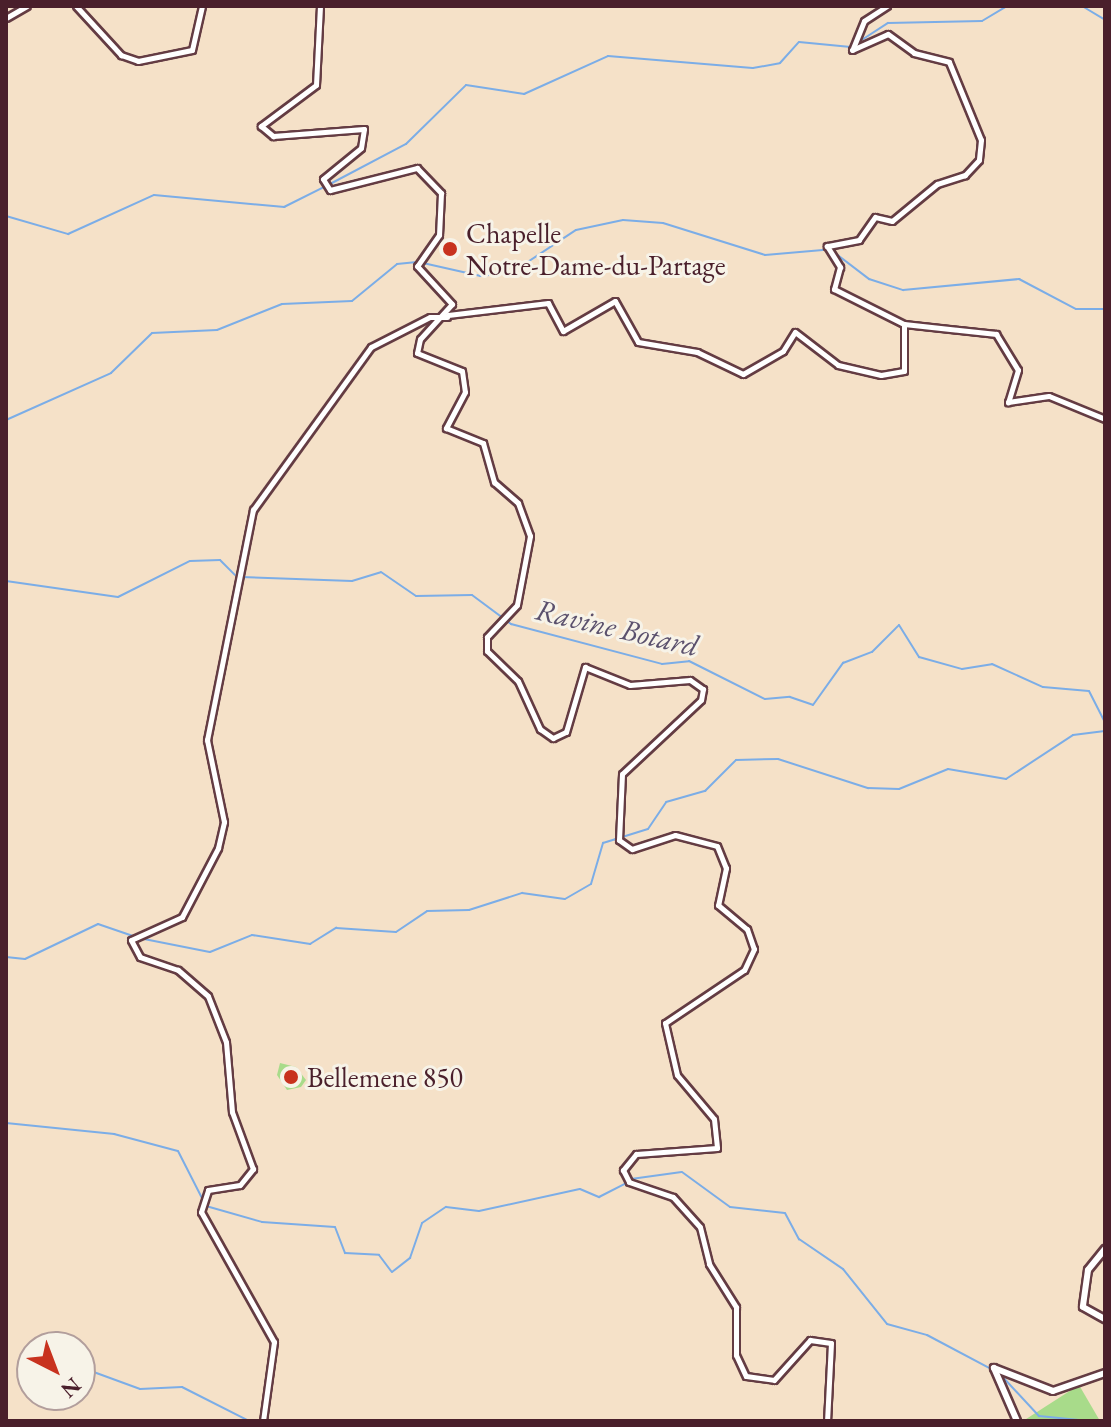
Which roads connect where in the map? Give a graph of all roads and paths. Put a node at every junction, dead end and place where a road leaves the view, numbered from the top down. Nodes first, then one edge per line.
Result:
1 (27, 6) edge
2 (76, 6) edge
3 (202, 6) edge
4 (320, 6) edge
5 (887, 6) edge
6 (6, 18) edge
7 (447, 316) junction
8 (904, 324) junction
9 (1105, 419) edge
10 (1105, 1249) edge
11 (1105, 1319) edge
12 (1105, 1373) edge
13 (263, 1421) edge
14 (827, 1421) edge
15 (1017, 1421) edge

1 - 6 street
2 - 3 street
4 - 7 street
5 - 8 street
7 - 8 street
7 - 13 street
7 - 14 street
8 - 9 street
10 - 11 main road
12 - 15 main road

